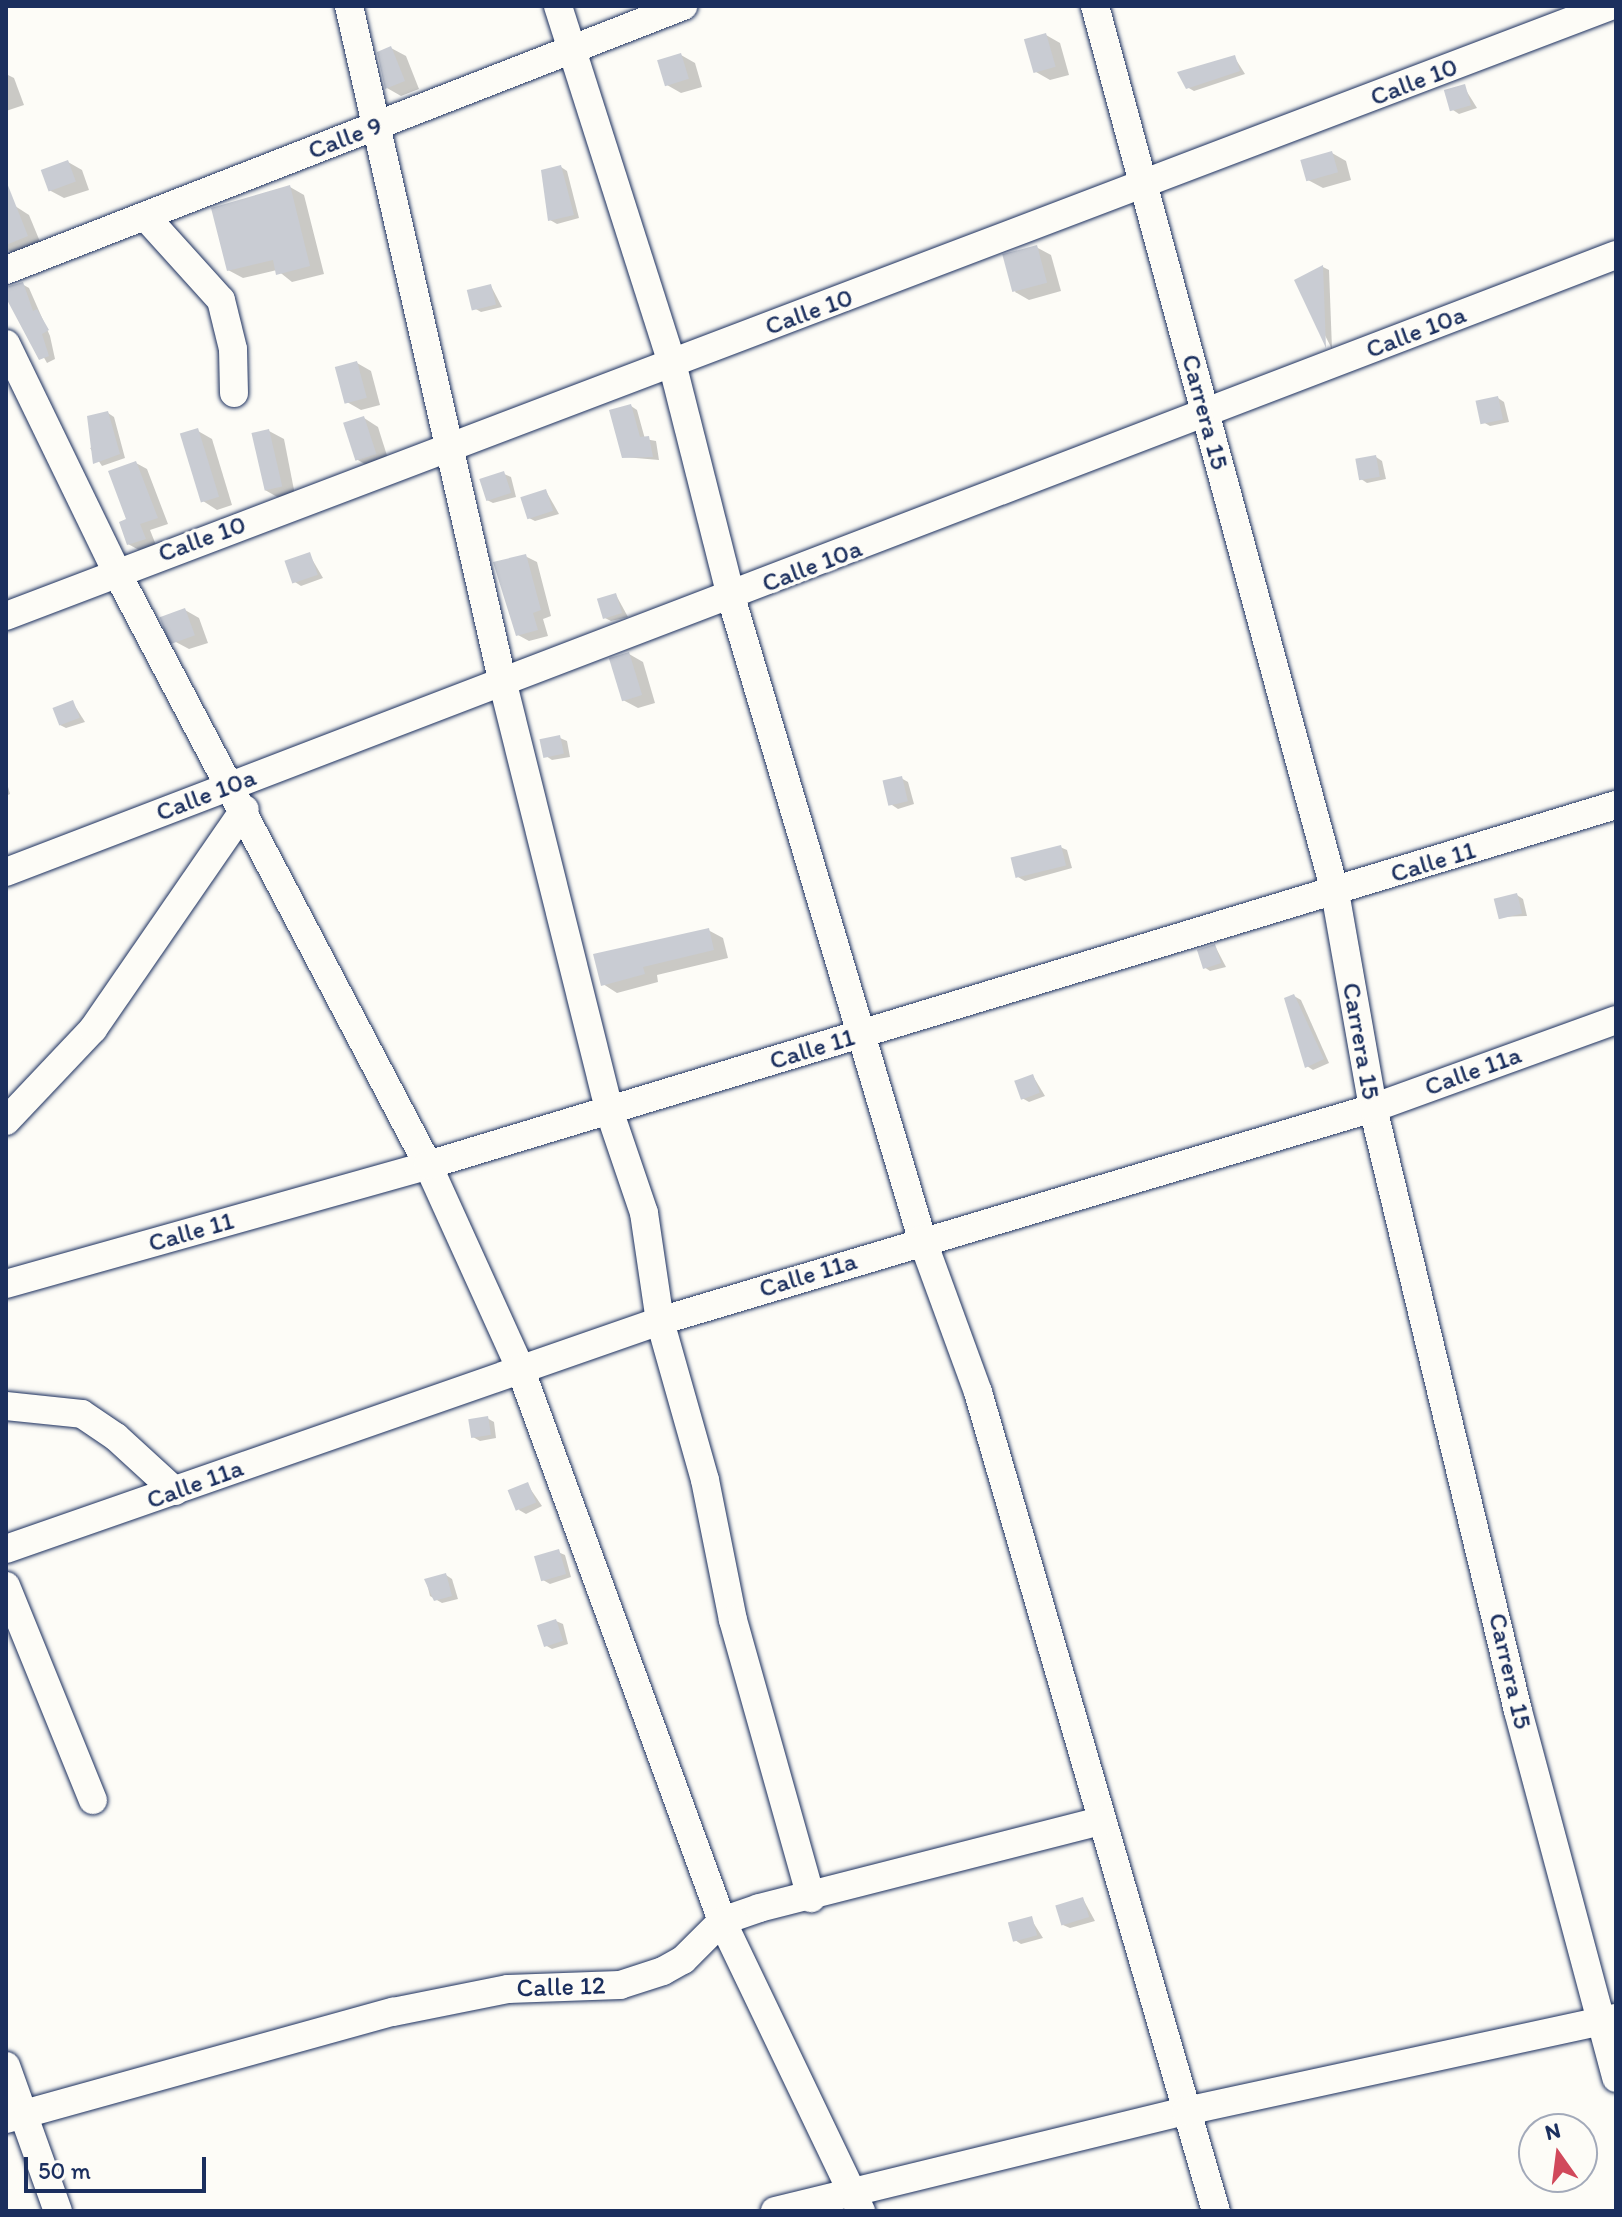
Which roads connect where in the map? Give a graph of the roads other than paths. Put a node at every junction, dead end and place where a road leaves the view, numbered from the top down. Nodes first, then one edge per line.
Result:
1 (349, 6) edge
2 (558, 6) edge
3 (683, 6) edge
4 (1095, 6) edge
5 (1610, 6) edge
6 (572, 50) junction
7 (374, 127) junction
8 (1142, 188) junction
9 (145, 216) junction
10 (1616, 255) edge
11 (6, 270) edge
12 (6, 344) edge
13 (672, 363) junction
14 (234, 393) dead end
15 (1205, 414) junction
16 (451, 446) junction
17 (116, 571) junction
18 (731, 597) junction
19 (6, 616) edge
20 (503, 684) junction
21 (238, 797) junction
22 (1616, 805) edge
23 (6, 872) edge
24 (1335, 892) junction
25 (1616, 1020) edge
26 (863, 1033) junction
27 (1373, 1108) junction
28 (609, 1110) junction
29 (6, 1121) edge
30 (428, 1165) junction
31 (922, 1239) junction
32 (6, 1284) edge
33 (660, 1321) junction
34 (520, 1368) junction
35 (6, 1406) edge
36 (175, 1491) junction
37 (6, 1549) edge
38 (6, 1586) edge
39 (93, 1800) dead end
40 (1100, 1821) junction
41 (811, 1898) junction
42 (722, 1921) junction
43 (1610, 2020) edge
44 (6, 2066) edge
45 (1616, 2078) edge
46 (1186, 2111) junction
47 (15, 2116) edge
48 (858, 2201) edge
49 (58, 2211) edge
50 (775, 2211) edge
51 (1216, 2211) edge

1 - 7 street
2 - 6 street
3 - 6 street, Calle 9
4 - 8 street, Carrera 15
5 - 8 street, Calle 10
6 - 7 street, Calle 9
6 - 13 street
7 - 9 street, Calle 9
7 - 16 street
8 - 13 street, Calle 10
8 - 15 street, Carrera 15
9 - 11 street, Calle 9
9 - 14 street
10 - 15 street, Calle 10a
12 - 17 street
13 - 16 street, Calle 10
13 - 18 street
15 - 18 street, Calle 10a
15 - 24 street, Carrera 15
16 - 17 street, Calle 10
16 - 20 street
17 - 19 street, Calle 10
17 - 21 street
18 - 20 street, Calle 10a
18 - 26 street
20 - 21 street, Calle 10a
20 - 28 street
21 - 23 street, Calle 10a
21 - 29 street
21 - 30 street
22 - 24 street, Calle 11
24 - 26 street, Calle 11
24 - 27 street, Carrera 15
25 - 27 street, Calle 11a
26 - 28 street, Calle 11
26 - 31 street
27 - 31 street, Calle 11a
27 - 43 street, Carrera 15
28 - 30 street, Calle 11
28 - 33 street
30 - 32 street, Calle 11
30 - 34 street
31 - 33 street, Calle 11a
31 - 40 street
33 - 34 street, Calle 11a
33 - 41 street
34 - 36 street, Calle 11a
34 - 42 street
35 - 36 street
36 - 37 street, Calle 11a
38 - 39 street
40 - 41 street
40 - 46 street
41 - 42 street
42 - 47 street, Calle 12
42 - 48 street
43 - 45 street, Carrera 15
43 - 46 street
44 - 47 street
46 - 48 street
46 - 51 street
47 - 49 street
48 - 50 street

